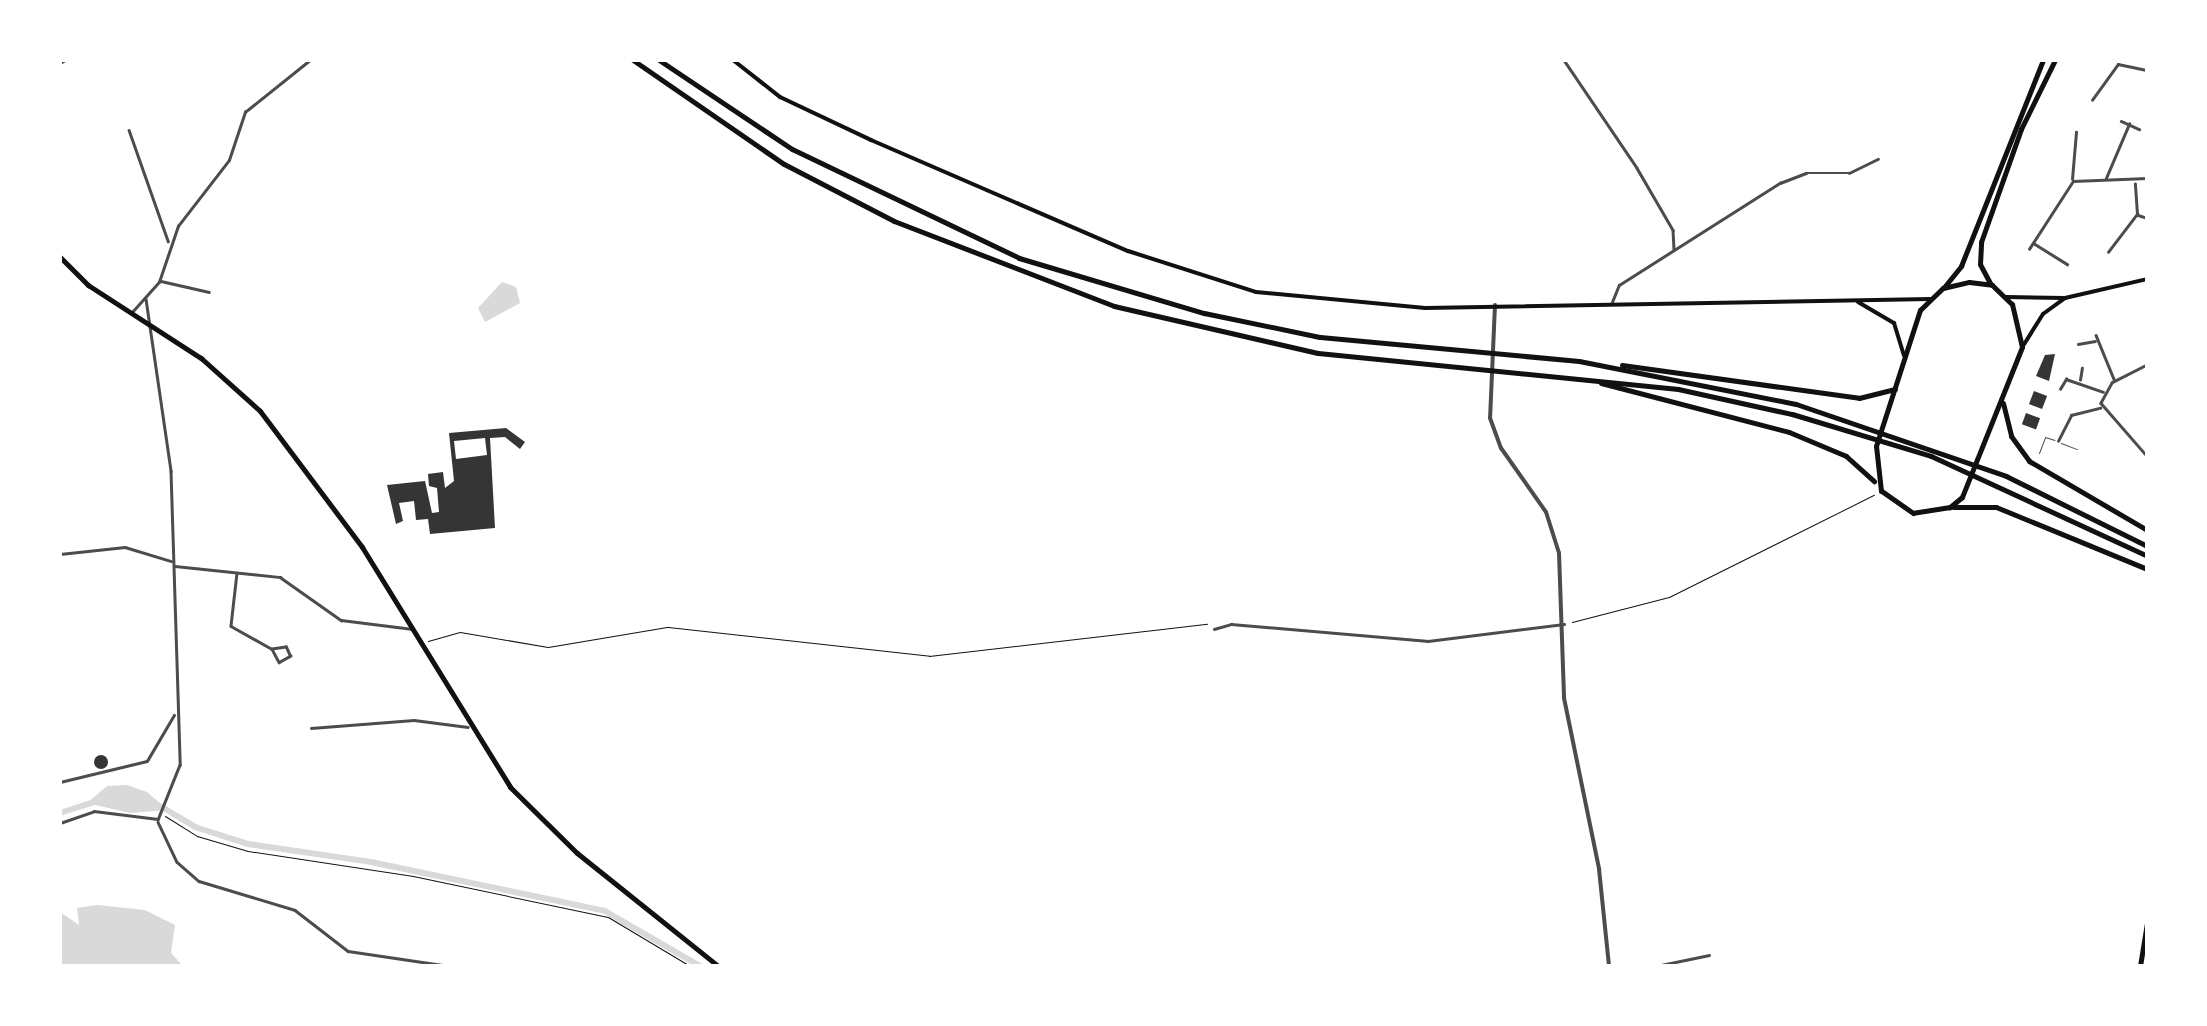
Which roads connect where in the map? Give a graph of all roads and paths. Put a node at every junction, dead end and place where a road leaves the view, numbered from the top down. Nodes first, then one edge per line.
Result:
1 (310, 60) edge
2 (634, 60) edge
3 (658, 60) edge
4 (734, 60) edge
5 (1564, 60) edge
6 (2044, 60) edge
7 (2055, 60) edge
8 (2133, 62) edge
9 (2147, 70) edge
10 (2092, 100) dead end
11 (2122, 121) dead end
12 (2128, 124) junction
13 (2139, 129) dead end
14 (129, 130) dead end
15 (2076, 132) dead end
16 (1878, 159) dead end
17 (2147, 178) edge
18 (2072, 181) junction
19 (2105, 181) junction
20 (2135, 182) junction
21 (2137, 214) junction
22 (2147, 218) edge
23 (1674, 235) junction
24 (169, 242) junction
25 (1687, 242) junction
26 (2035, 243) junction
27 (2029, 249) dead end
28 (1674, 250) junction
29 (2108, 252) dead end
30 (60, 256) edge
31 (2067, 264) dead end
32 (2147, 279) edge
33 (159, 282) junction
34 (1992, 286) junction
35 (1943, 288) junction
36 (209, 292) dead end
37 (2006, 297) junction
38 (2065, 298) junction
39 (1930, 299) junction
40 (146, 300) junction
41 (1854, 301) junction
42 (1612, 302) junction
43 (1495, 306) junction
44 (130, 314) junction
45 (145, 323) junction
46 (2096, 335) dead end
47 (2097, 341) junction
48 (2078, 344) dead end
49 (2022, 348) junction
50 (1905, 358) junction
51 (1579, 361) junction
52 (2147, 366) edge
53 (2082, 368) dead end
54 (1576, 377) junction
55 (2115, 380) junction
56 (2079, 382) junction
57 (1895, 389) junction
58 (2060, 389) dead end
59 (2104, 392) junction
60 (2003, 400) junction
61 (2102, 408) junction
62 (2058, 442) junction
63 (2077, 449) dead end
64 (2039, 454) dead end
65 (2147, 456) edge
66 (1876, 483) junction
67 (1881, 491) junction
68 (1950, 507) junction
69 (2147, 530) edge
70 (2147, 546) edge
71 (172, 549) junction
72 (60, 554) edge
73 (162, 555) junction
74 (2147, 556) edge
75 (172, 564) junction
76 (2147, 569) edge
77 (237, 572) junction
78 (1564, 624) junction
79 (1215, 626) joint
80 (414, 629) junction
81 (423, 642) junction
82 (272, 650) dead end
83 (175, 714) junction
84 (470, 726) junction
85 (311, 728) dead end
86 (60, 782) edge
87 (162, 814) junction
88 (158, 820) junction
89 (60, 822) edge
90 (2147, 923) edge
91 (1710, 954) dead end
92 (449, 966) edge
93 (690, 966) edge
94 (718, 966) edge
95 (1609, 966) edge
96 (1656, 966) edge
97 (2140, 966) edge

1 - 24 street
2 - 54 main road
3 - 51 main road
4 - 43 main road
5 - 23 street
6 - 35 main road
7 - 34 main road
8 - 9 street
8 - 10 street
11 - 12 street
12 - 13 street
12 - 19 street
14 - 24 street
15 - 18 street
16 - 25 street
17 - 20 street
18 - 19 street
18 - 26 street
19 - 20 street
20 - 21 street
21 - 22 street
21 - 29 street
23 - 25 street
23 - 28 street
24 - 33 street
25 - 28 street
26 - 27 street
26 - 31 street
28 - 42 street
30 - 44 main road
32 - 38 main road
33 - 36 street
33 - 40 street
34 - 35 main road
34 - 37 main road
35 - 39 main road
37 - 38 main road
37 - 49 main road
38 - 49 main road
39 - 41 main road
39 - 50 main road
40 - 44 street
40 - 45 street
41 - 42 main road
41 - 50 main road
42 - 43 main road
43 - 78 street
44 - 45 main road
45 - 71 street
45 - 80 main road
46 - 47 street
47 - 48 street
47 - 55 street
49 - 60 main road
50 - 57 main road
51 - 57 main road
51 - 70 main road
52 - 55 street
53 - 56 street
54 - 66 main road
54 - 74 main road
55 - 59 street
56 - 58 street
56 - 59 street
57 - 66 main road
59 - 61 street
60 - 68 main road
60 - 69 main road
61 - 62 street
61 - 65 street
62 - 63 lane
62 - 64 lane
66 - 67 main road
67 - 68 main road
67 - 78 path
68 - 76 main road
71 - 73 street
71 - 75 street
72 - 73 street
73 - 75 street
75 - 77 street
75 - 83 street
77 - 80 street
77 - 82 street
78 - 79 street
78 - 95 street
79 - 81 path
80 - 81 main road
81 - 84 main road
83 - 86 street
83 - 87 street
84 - 85 street
84 - 94 main road
87 - 88 street
87 - 93 path
88 - 89 street
88 - 92 street
90 - 97 main road
91 - 96 street

